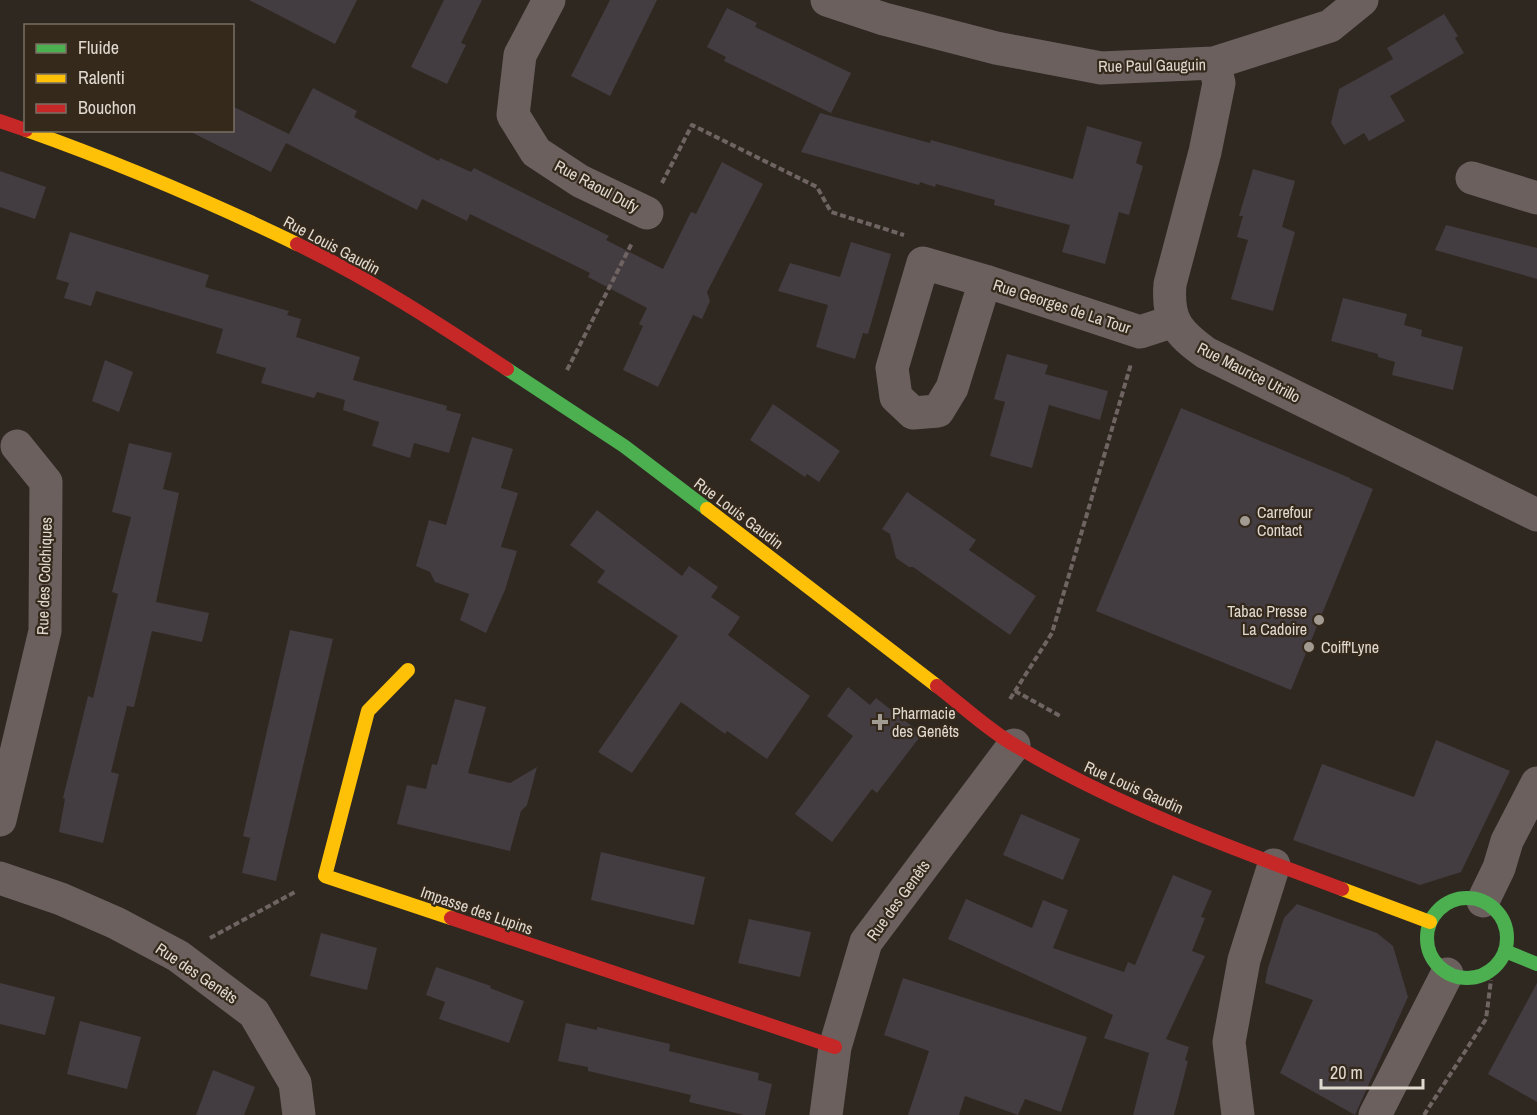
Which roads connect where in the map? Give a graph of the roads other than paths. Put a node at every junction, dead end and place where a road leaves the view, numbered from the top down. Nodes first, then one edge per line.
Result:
1 (549, 0) edge
2 (827, 0) edge
3 (1362, 0) edge
4 (1214, 63) junction
5 (0, 121) edge
6 (24, 129) edge
7 (32, 132) edge
8 (1472, 178) dead end
9 (1537, 198) edge
10 (647, 213) dead end
11 (985, 281) junction
12 (1174, 321) junction
13 (17, 446) dead end
14 (1537, 516) edge
15 (408, 670) dead end
16 (1014, 745) junction
17 (1537, 783) edge
18 (0, 820) edge
19 (1274, 865) junction
20 (0, 878) edge
21 (1483, 901) junction
22 (1430, 922) junction
23 (1505, 951) junction
24 (1537, 964) edge
25 (1447, 974) junction
26 (835, 1047) junction
27 (299, 1115) edge
28 (826, 1115) edge
29 (1238, 1115) edge
30 (1375, 1115) edge

1 - 10 street, Rue Raoul Dufy
2 - 4 street, Rue Paul Gauguin
3 - 4 street, Rue Paul Gauguin
4 - 12 street
5 - 6 street, Rue Louis Gaudin
7 - 16 street, Rue Louis Gaudin
8 - 9 street
11 - 11 street, Rue Georges de La Tour
11 - 12 street, Rue Georges de La Tour
12 - 14 street, Rue Maurice Utrillo
13 - 18 street, Rue des Colchiques
15 - 26 street, Impasse des Lupins
16 - 19 street, Rue Louis Gaudin
16 - 26 street, Rue des Genêts
17 - 21 street
19 - 22 street, Rue Louis Gaudin
19 - 29 street
20 - 27 street, Rue des Genêts
21 - 22 street
21 - 23 street
22 - 25 street
23 - 24 street
23 - 25 street
25 - 30 street
26 - 28 street, Rue des Genêts

